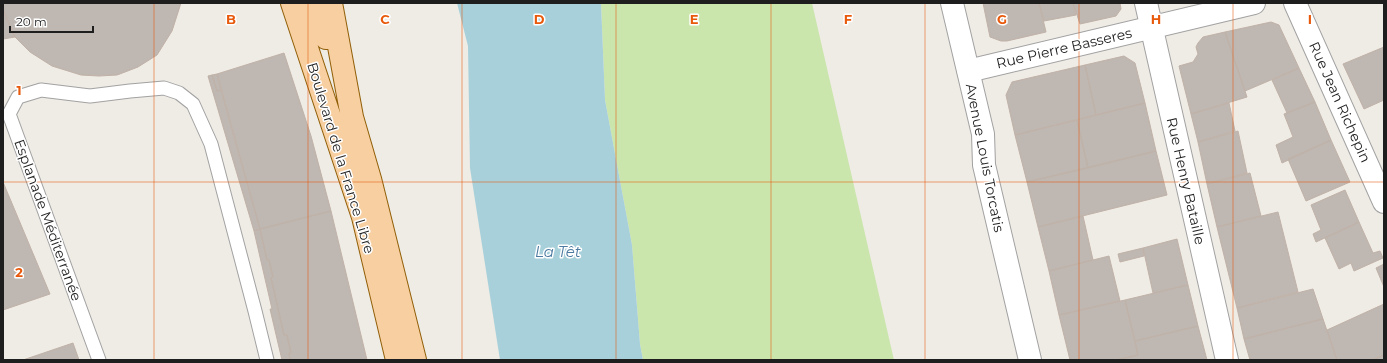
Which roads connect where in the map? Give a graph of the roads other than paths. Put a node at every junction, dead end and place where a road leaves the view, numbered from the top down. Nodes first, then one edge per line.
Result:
1 (292, 3) edge
2 (314, 3) edge
3 (331, 3) edge
4 (952, 3) edge
5 (1146, 3) edge
6 (1254, 3) edge
7 (1295, 3) edge
8 (1151, 27) junction
9 (968, 71) junction
10 (352, 117) junction
11 (1384, 202) edge
12 (99, 360) edge
13 (267, 360) edge
14 (397, 360) edge
15 (415, 360) edge
16 (1030, 360) edge
17 (1227, 360) edge

1 - 14 main road, Boulevard de la France Libre
2 - 10 main road
3 - 10 main road, Boulevard de la France Libre
4 - 9 street, Avenue Louis Torcatis
5 - 8 street, Rue Henry Bataille
6 - 8 street, Rue Pierre Basseres
7 - 11 street, Rue Jean Richepin
8 - 9 street, Rue Pierre Basseres
8 - 17 street, Rue Henry Bataille
9 - 16 street, Avenue Louis Torcatis
10 - 15 main road, Boulevard de la France Libre
12 - 13 lane, Esplanade Méditerranée

